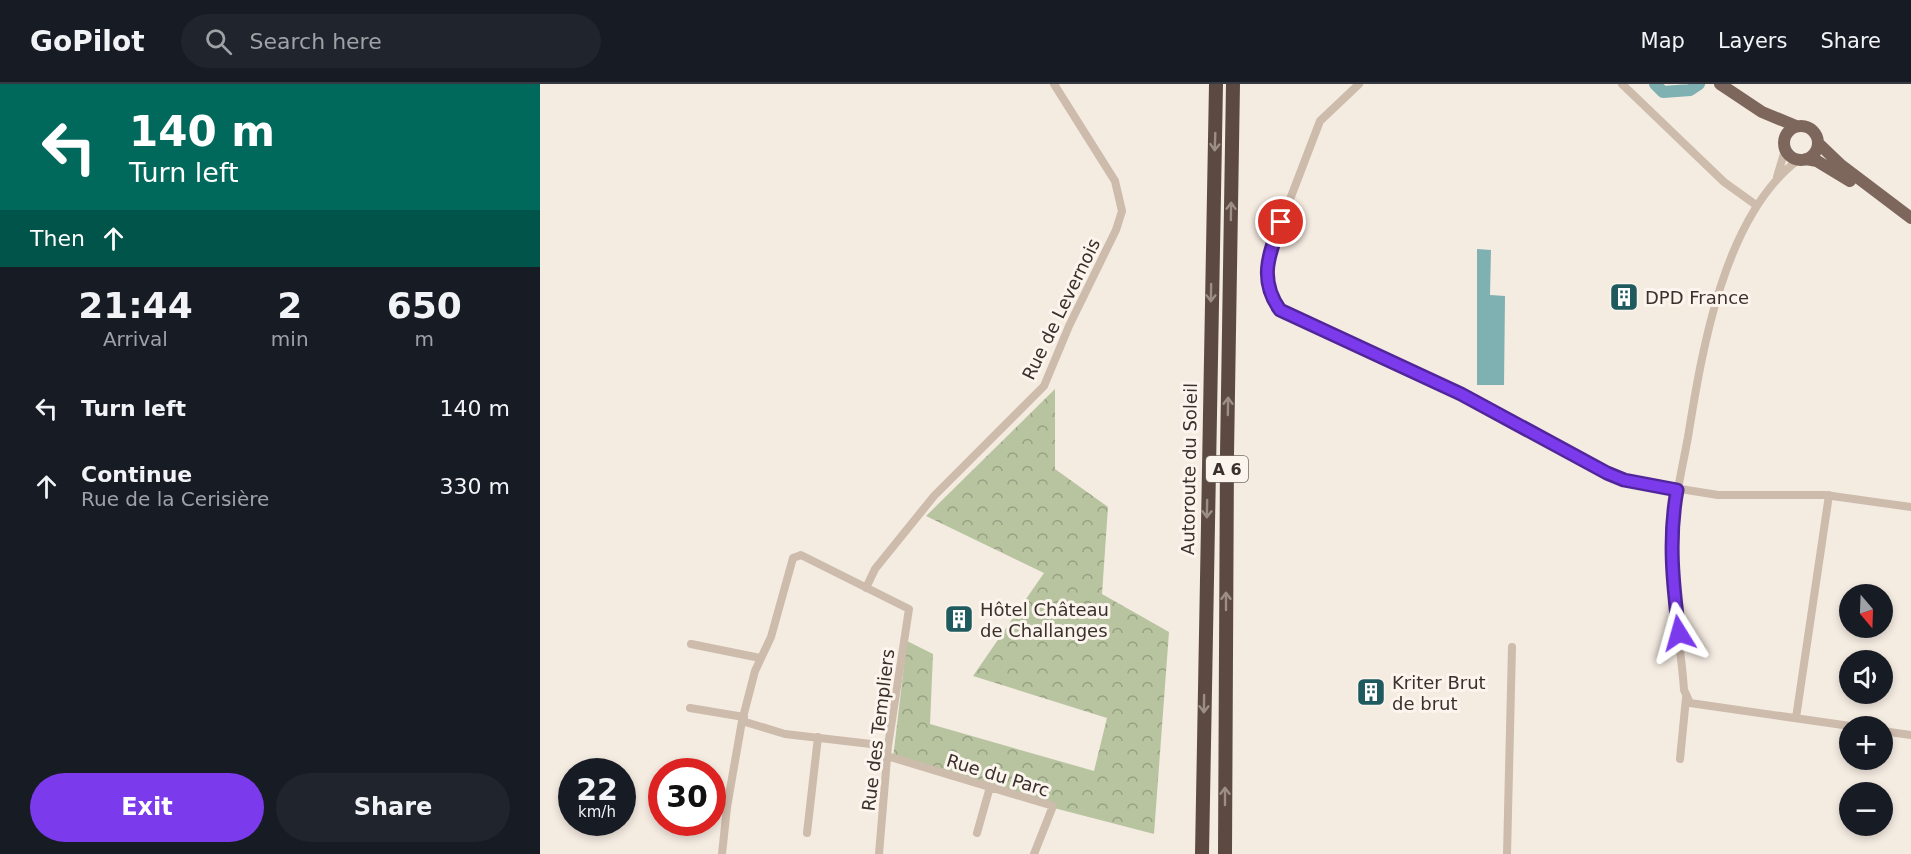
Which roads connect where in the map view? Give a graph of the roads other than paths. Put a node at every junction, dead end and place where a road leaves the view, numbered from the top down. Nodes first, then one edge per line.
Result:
1 (1054, 84) edge
2 (1216, 84) edge
3 (1233, 84) edge
4 (1359, 84) edge
5 (1622, 84) edge
6 (1720, 84) edge
7 (1762, 112) junction
8 (1796, 126) junction
9 (1818, 143) junction
10 (1785, 146) junction
11 (1802, 159) junction
12 (1776, 178) junction
13 (1881, 196) junction
14 (1756, 205) junction
15 (1911, 218) edge
16 (1677, 490) junction
17 (1829, 495) junction
18 (1911, 507) edge
19 (866, 588) junction
20 (691, 645) dead end
21 (1512, 647) dead end
22 (760, 658) junction
23 (1686, 698) junction
24 (690, 708) dead end
25 (1796, 718) junction
26 (743, 719) junction
27 (1839, 724) edge
28 (1893, 733) edge
29 (1911, 735) edge
30 (818, 737) junction
31 (888, 746) junction
32 (887, 756) junction
33 (1680, 759) dead end
34 (990, 787) junction
35 (807, 833) dead end
36 (977, 833) dead end
37 (722, 854) edge
38 (879, 854) edge
39 (1034, 854) edge
40 (1202, 854) edge
41 (1225, 854) edge
42 (1507, 854) edge

1 - 19 street, Rue de Levernois
2 -> 40 highway, Autoroute du Soleil / A 6
41 -> 3 highway, Autoroute du Soleil / A 6
4 - 16 street
5 - 14 street
6 - 7 main road
7 - 8 main road
7 - 10 main road
8 - 9 main road
8 - 10 main road
9 - 11 main road
9 - 13 main road
10 - 11 main road
10 - 12 street
11 - 12 street
11 - 13 main road
12 - 14 street
13 - 15 main road
14 - 16 street
16 - 17 street
16 - 23 street
17 - 18 street
17 - 25 street
19 - 22 street
19 - 31 street, Rue des Templiers
20 - 22 street
21 - 42 street
22 - 26 street
23 - 25 street
23 - 33 street
24 - 26 street
25 - 27 street
26 - 30 street
26 - 37 street
28 - 29 street
30 - 31 street
30 - 35 street
31 - 32 street, Rue des Templiers
32 - 34 street, Rue du Parc
32 - 38 street, Rue des Templiers
34 - 36 street
34 - 39 street, Rue du Parc

